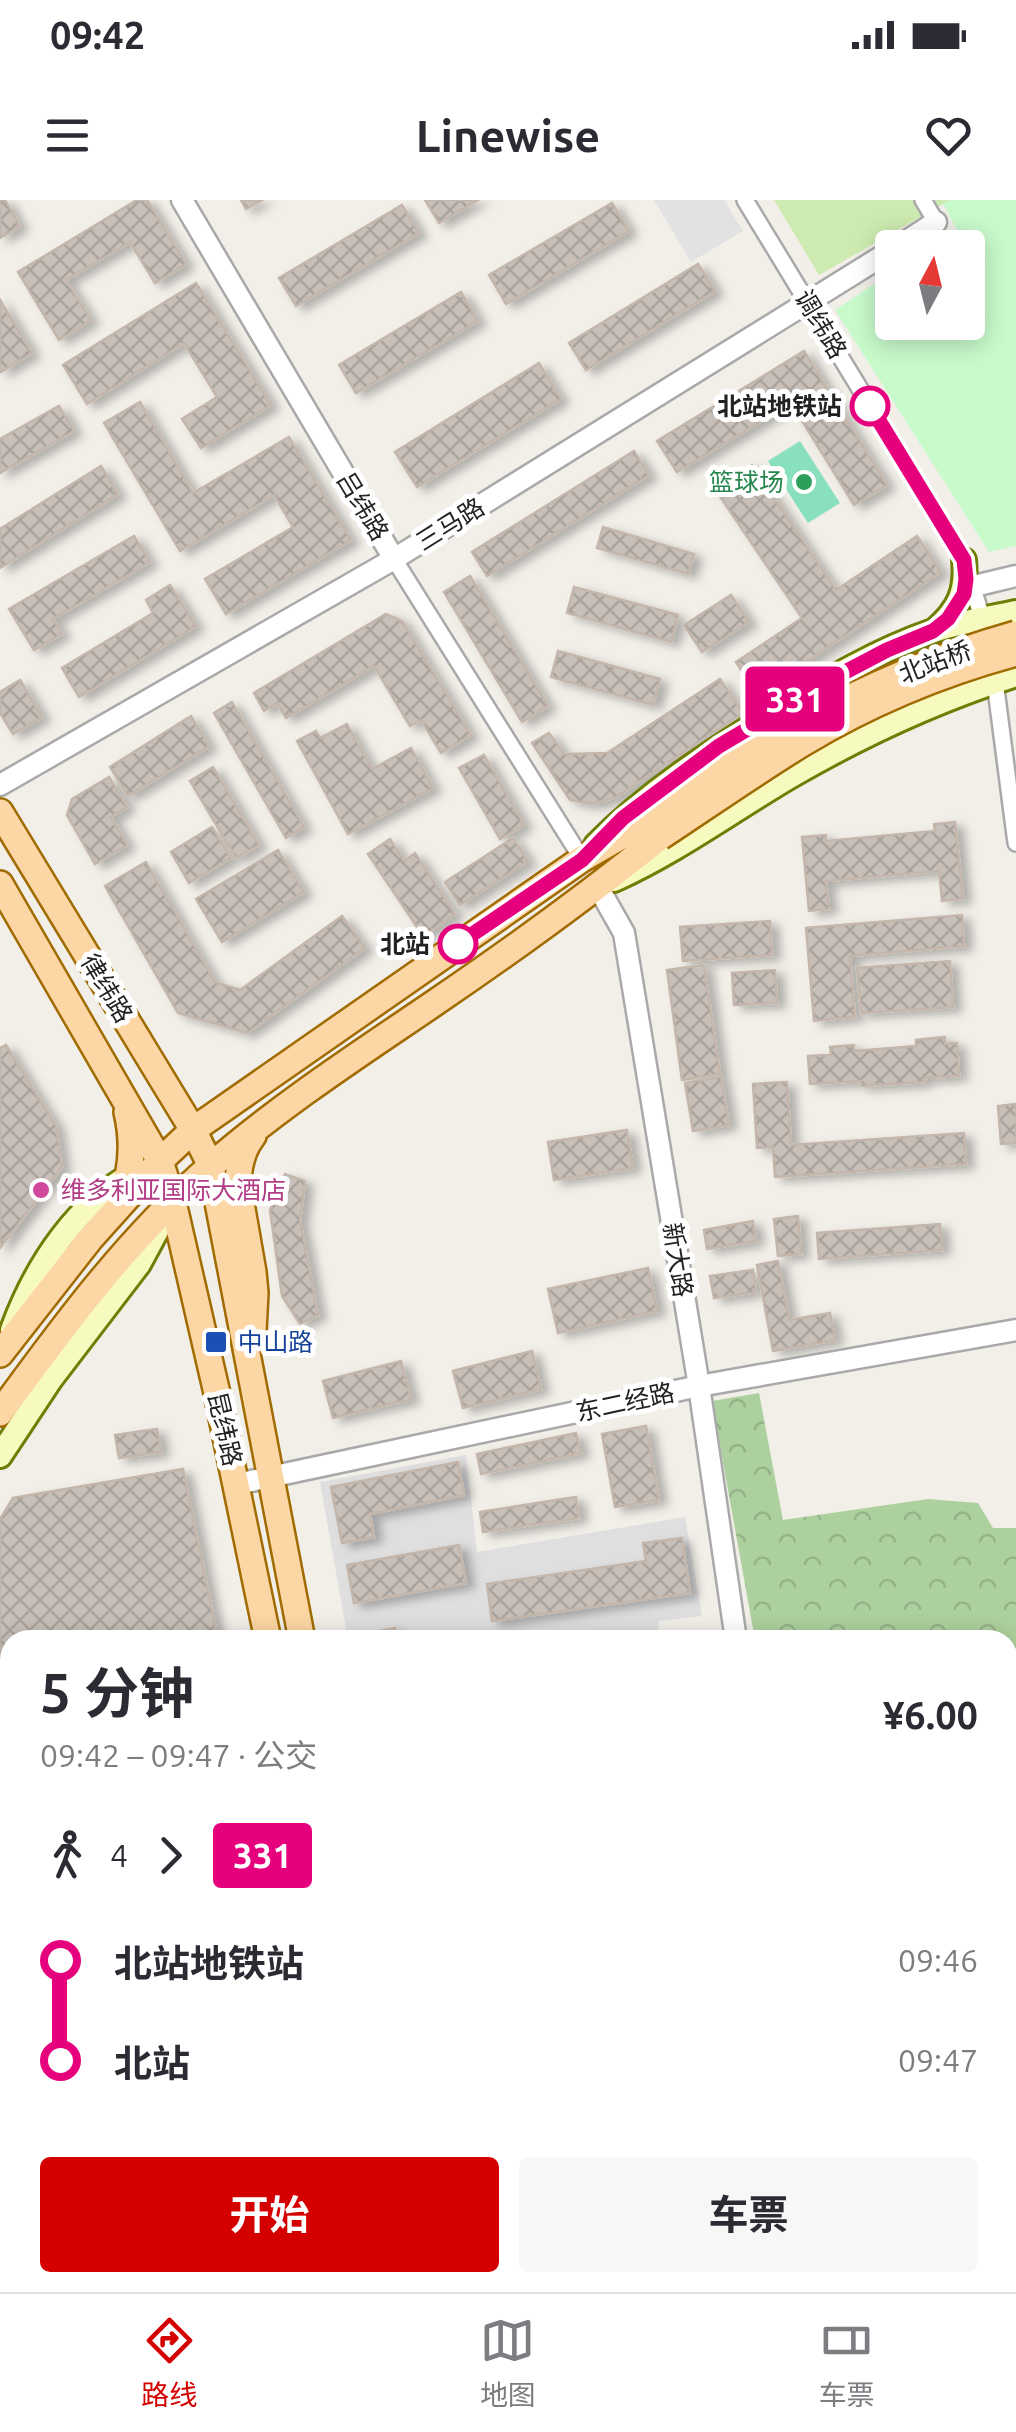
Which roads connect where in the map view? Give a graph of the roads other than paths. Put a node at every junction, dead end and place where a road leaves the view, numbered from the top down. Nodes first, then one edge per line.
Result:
1 (182, 200) edge
2 (745, 200) edge
3 (923, 200) edge
4 (936, 222) joint
5 (924, 230) edge
6 (875, 261) edge
7 (808, 303) junction
8 (394, 559) junction
9 (964, 560) junction
10 (1016, 576) edge
11 (974, 586) junction
12 (1016, 612) edge
13 (983, 619) junction
14 (933, 631) junction
15 (1016, 634) edge
16 (1016, 653) edge
17 (1006, 678) edge
18 (0, 784) edge
19 (0, 812) edge
20 (656, 828) junction
21 (1016, 844) edge
22 (582, 860) junction
23 (0, 884) edge
24 (598, 887) junction
25 (156, 1069) junction
26 (122, 1096) junction
27 (258, 1129) junction
28 (202, 1156) junction
29 (163, 1162) junction
30 (128, 1177) junction
31 (173, 1202) junction
32 (117, 1210) junction
33 (150, 1245) junction
34 (106, 1273) junction
35 (195, 1297) junction
36 (1016, 1330) edge
37 (4, 1348) edge
38 (249, 1366) junction
39 (698, 1386) junction
40 (0, 1414) edge
41 (0, 1456) edge
42 (270, 1478) junction
43 (237, 1484) junction
44 (266, 1630) edge
45 (300, 1630) edge
46 (735, 1630) edge

1 - 8 street, 吕纬路
2 - 7 street, 调纬路
3 - 4 street
4 - 5 street, 三马路
6 - 7 street, 三马路
7 - 8 street, 三马路
7 - 9 street, 调纬路
8 - 18 street, 三马路
8 - 22 street, 吕纬路
9 - 11 street, 调纬路
9 - 14 main road
10 - 11 street
11 - 13 street, 调纬路
12 - 13 main road
13 - 14 main road
13 - 17 street, 调纬路
14 - 22 main road
15 - 20 main road, 北站桥, bridge
16 - 20 main road, 北站桥, bridge
17 - 21 street, 调纬路
17 - 24 main road
19 - 25 main road, 律纬路
20 - 22 main road
20 - 24 main road
22 - 28 main road
23 - 26 main road, 律纬路
24 - 27 main road
24 - 39 street, 新大路
25 - 28 main road, 律纬路
25 - 29 main road
26 - 29 main road, 律纬路
26 - 30 main road
27 - 28 main road
27 - 38 main road
28 - 29 main road
28 - 31 main road
28 - 35 main road
28 - 38 main road, 昆纬路
29 - 30 main road
29 - 31 main road, 昆纬路
29 - 32 main road
29 - 34 main road
30 - 32 main road
30 - 37 main road
31 - 33 main road
31 - 34 main road
31 - 35 main road, 昆纬路
32 - 37 main road
33 - 34 main road
33 - 35 main road
33 - 41 main road
34 - 40 main road
35 - 43 main road, 昆纬路
36 - 39 street, 东二经路
38 - 42 main road, 昆纬路
39 - 42 street, 东二经路
39 - 46 street, 新大路
42 - 43 street, 东二经路
42 - 45 main road, 昆纬路
43 - 44 main road, 昆纬路

